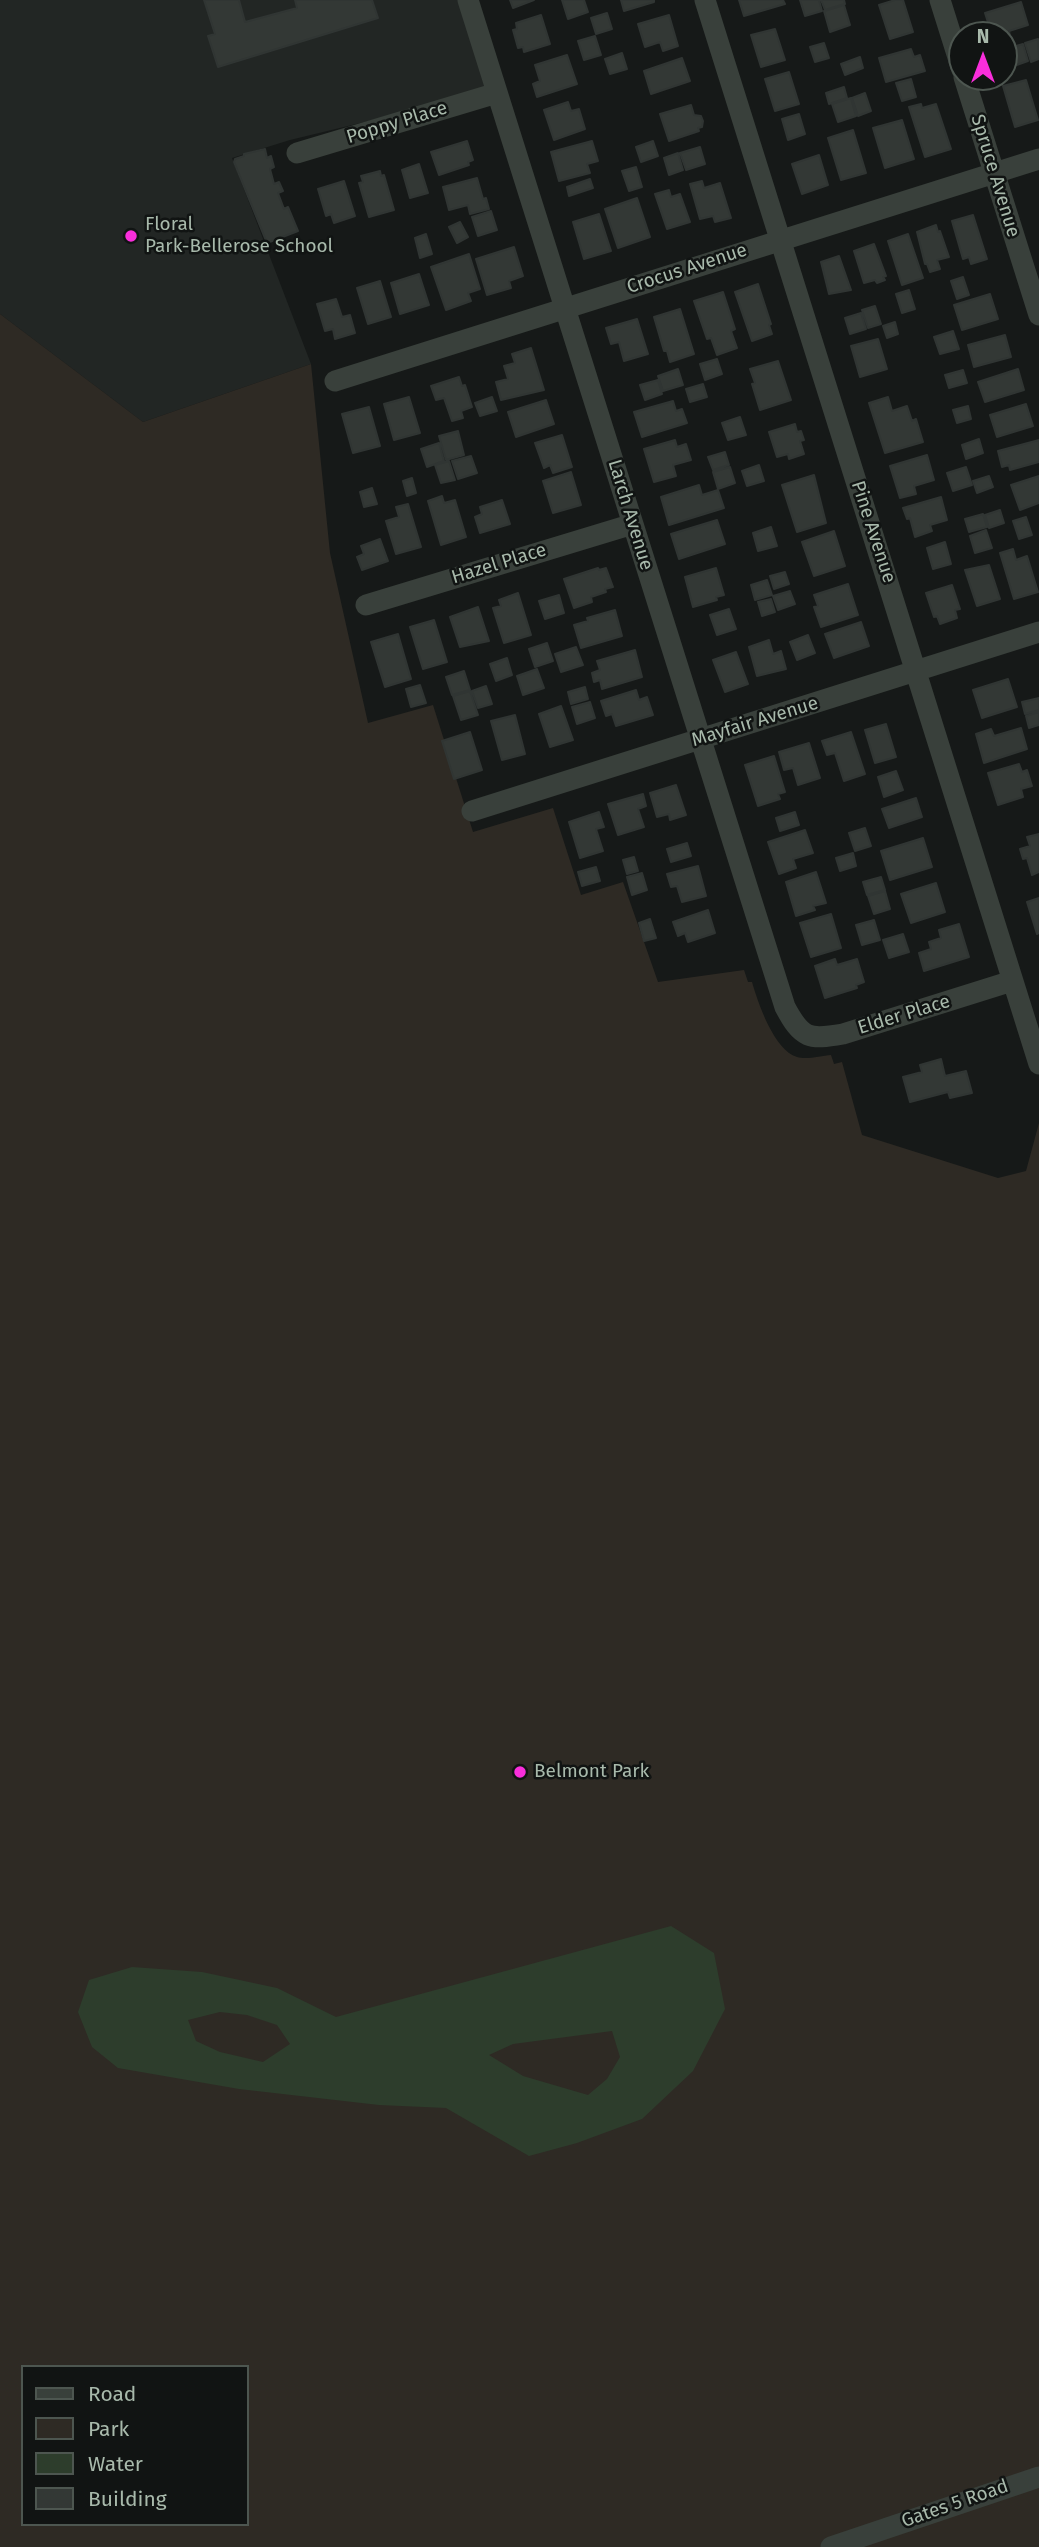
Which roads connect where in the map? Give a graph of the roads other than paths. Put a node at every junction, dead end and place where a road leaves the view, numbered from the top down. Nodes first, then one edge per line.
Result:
1 (468, 0) edge
2 (705, 0) edge
3 (940, 0) edge
4 (948, 25) edge
5 (968, 91) edge
6 (498, 93) junction
7 (297, 153) dead end
8 (1039, 159) edge
9 (994, 173) junction
10 (780, 240) junction
11 (565, 308) junction
12 (1039, 315) edge
13 (335, 381) dead end
14 (632, 524) junction
15 (366, 605) dead end
16 (1039, 632) edge
17 (917, 670) junction
18 (700, 739) junction
19 (472, 811) dead end
20 (1012, 981) junction
21 (796, 1028) joint
22 (1039, 1064) edge
23 (1039, 2477) edge
24 (831, 2547) edge

1 - 6 street, Larch Avenue
2 - 10 street, Pine Avenue
3 - 4 street
5 - 9 street, Spruce Avenue
6 - 7 street, Poppy Place
6 - 11 street, Larch Avenue
8 - 9 street, Crocus Avenue
9 - 10 street, Crocus Avenue
9 - 12 street, Spruce Avenue
10 - 11 street, Crocus Avenue
10 - 17 street, Pine Avenue
11 - 13 street, Crocus Avenue
11 - 14 street, Larch Avenue
14 - 15 street, Hazel Place
14 - 18 street, Larch Avenue
16 - 17 street, Mayfair Avenue
17 - 18 street, Mayfair Avenue
17 - 20 street, Pine Avenue
18 - 19 street, Mayfair Avenue
18 - 21 street, Larch Avenue
20 - 21 street, Elder Place
20 - 22 street, Pine Avenue
23 - 24 street, Gates 5 Road

